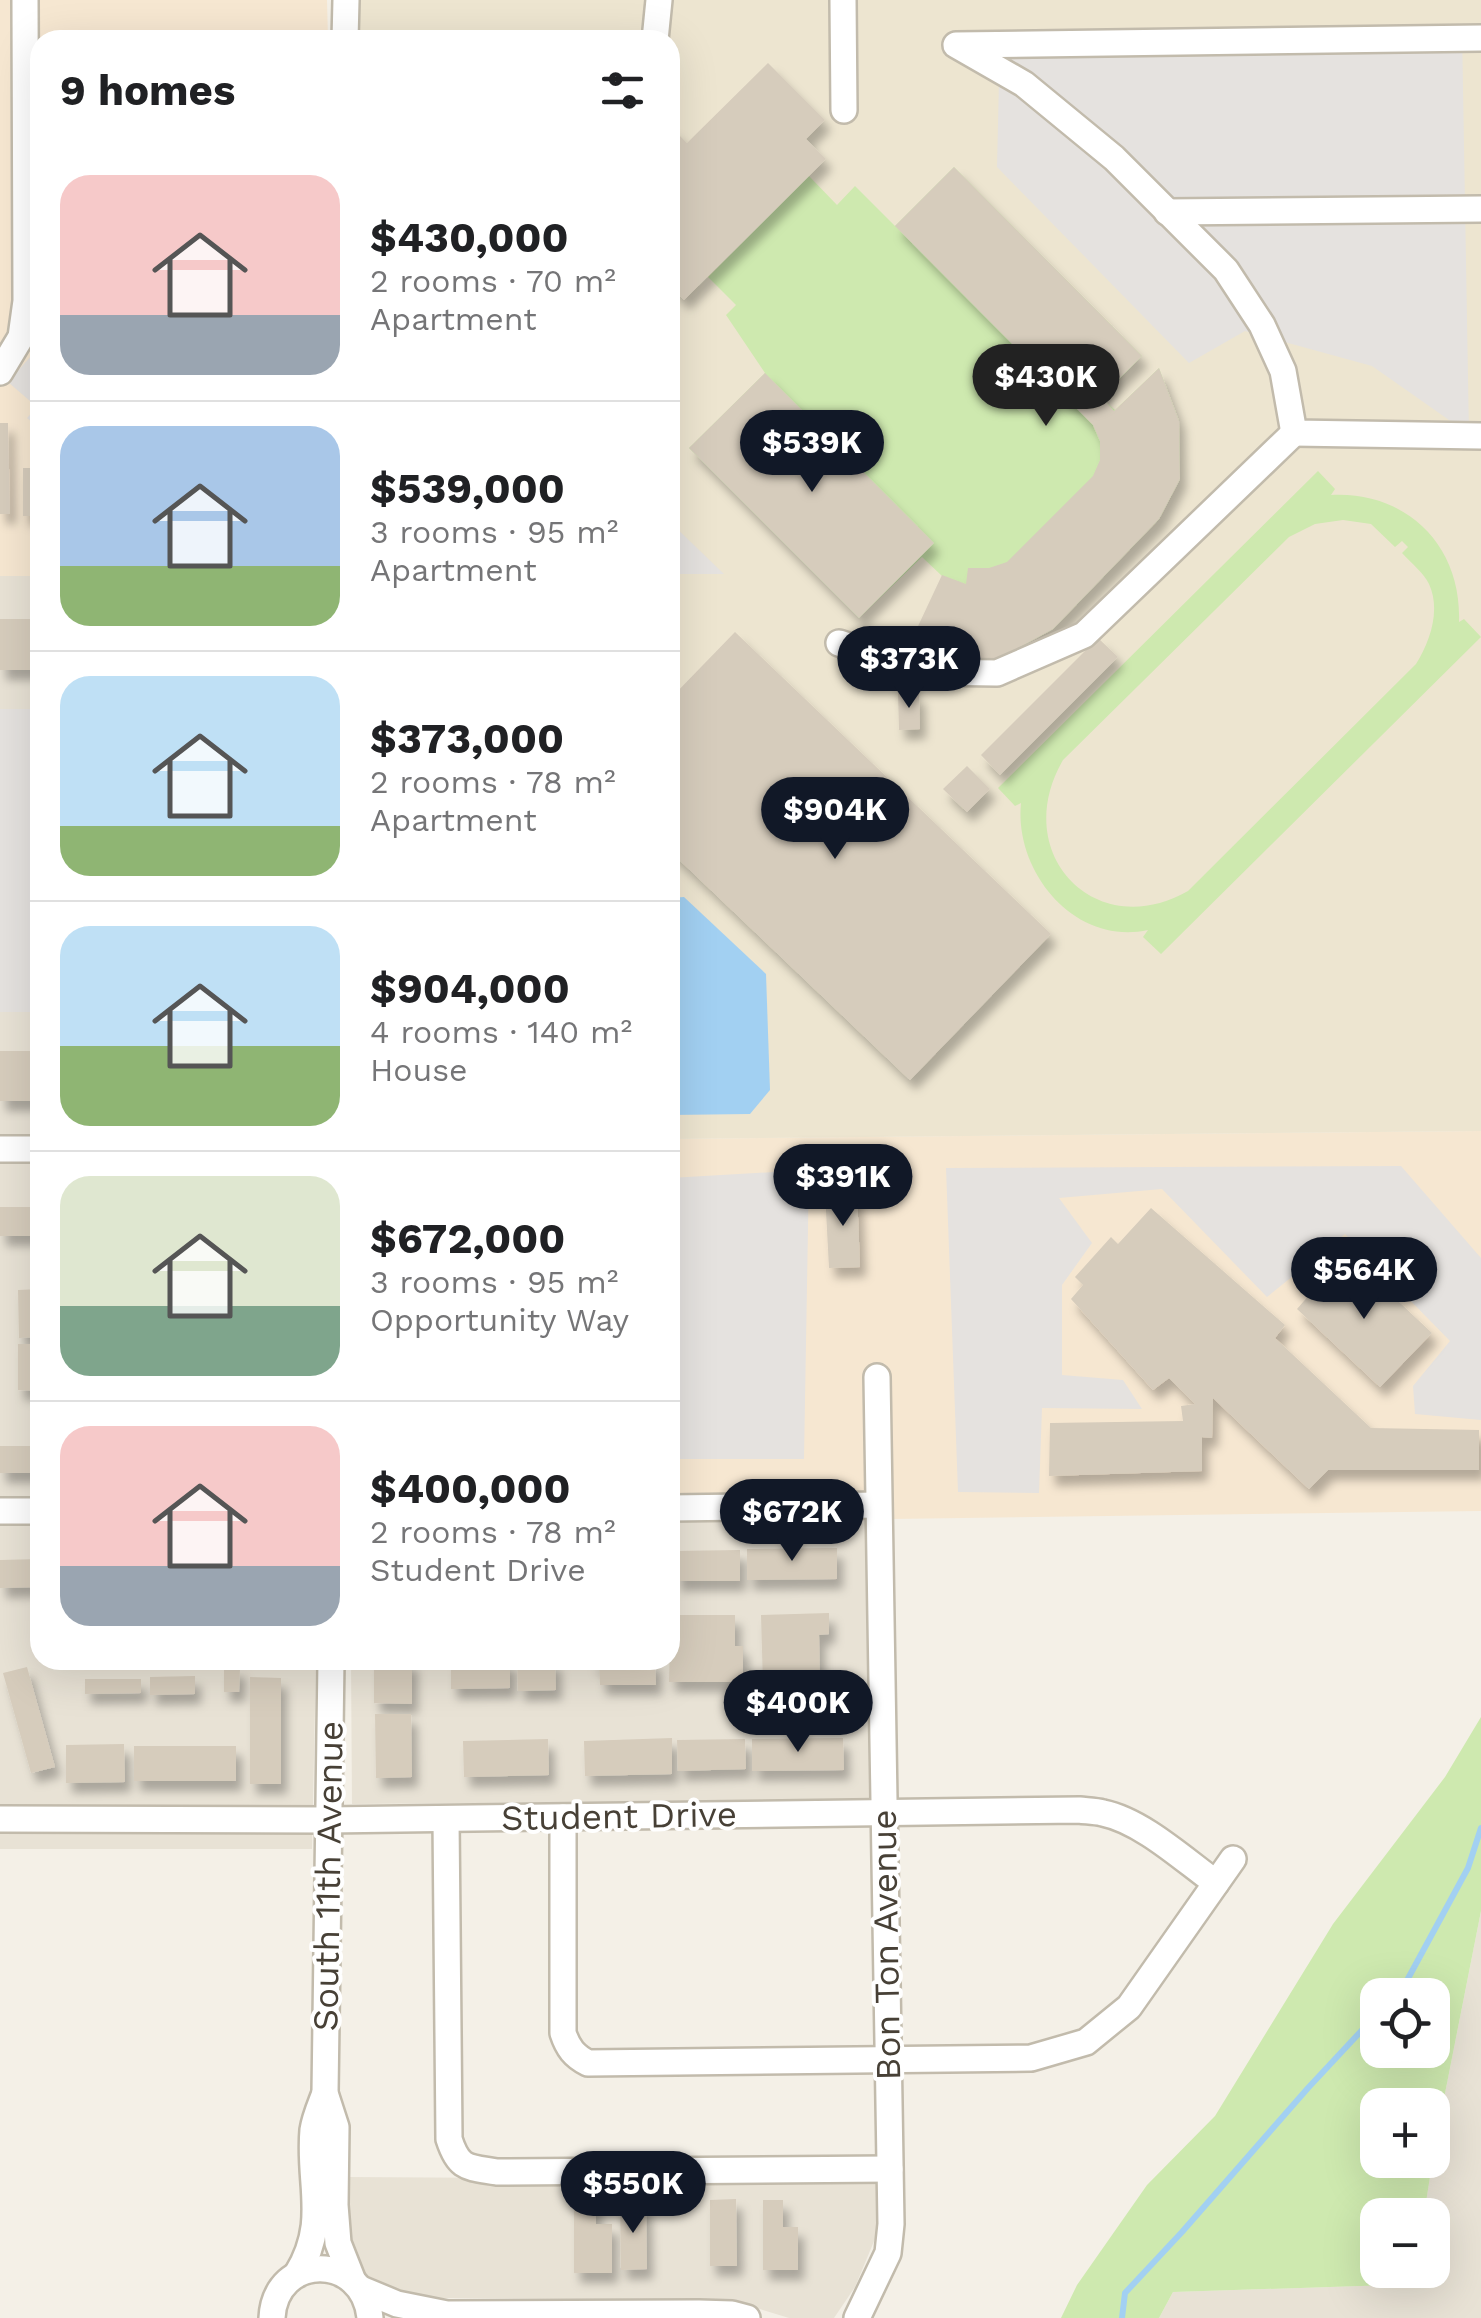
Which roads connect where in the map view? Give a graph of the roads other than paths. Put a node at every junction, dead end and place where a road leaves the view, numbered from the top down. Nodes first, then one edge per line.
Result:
1 (25, 0) edge
2 (346, 0) edge
3 (659, 0) edge
4 (843, 0) edge
5 (345, 30) edge
6 (656, 30) edge
7 (1481, 38) edge
8 (844, 110) dead end
9 (30, 174) edge
10 (1481, 210) edge
11 (1168, 212) junction
12 (30, 294) edge
13 (0, 372) edge
14 (1294, 433) junction
15 (1481, 436) edge
16 (838, 644) dead end
17 (0, 1149) edge
18 (30, 1149) edge
19 (876, 1377) dead end
20 (878, 1505) junction
21 (680, 1508) edge
22 (0, 1510) edge
23 (30, 1511) edge
24 (330, 1670) edge
25 (884, 1812) junction
26 (563, 1817) junction
27 (0, 1818) edge
28 (446, 1819) junction
29 (328, 1820) junction
30 (1234, 1859) dead end
31 (1216, 1883) junction
32 (888, 2060) junction
33 (325, 2092) junction
34 (890, 2169) junction
35 (298, 2274) junction
36 (357, 2285) junction
37 (440, 2316) edge
38 (272, 2318) edge
39 (370, 2318) edge
40 (747, 2318) edge
41 (857, 2318) edge

1 - 9 street
2 - 5 street
3 - 6 street
4 - 8 street
7 - 11 street
10 - 11 street
11 - 14 street
12 - 13 street
14 - 15 street
14 - 16 street
17 - 18 street
19 - 20 street, Bon Ton Avenue
20 - 21 street
20 - 25 street, Bon Ton Avenue
22 - 23 street
24 - 29 street, South 11th Avenue
25 - 26 street, Student Drive
25 - 31 street, Student Drive
25 - 32 street, Bon Ton Avenue
26 - 28 street, Student Drive
26 - 32 street
27 - 29 street, Student Drive
28 - 29 street, Student Drive
28 - 34 street
29 - 33 street, South 11th Avenue
30 - 31 street
31 - 32 street
32 - 34 street, Bon Ton Avenue
33 - 35 street, South 11th Avenue
33 - 36 street, South 11th Avenue
34 - 41 street, Bon Ton Avenue
35 - 36 street
35 - 38 street, South 11th Avenue
36 - 37 street
36 - 39 street, South 11th Avenue
37 - 40 street

